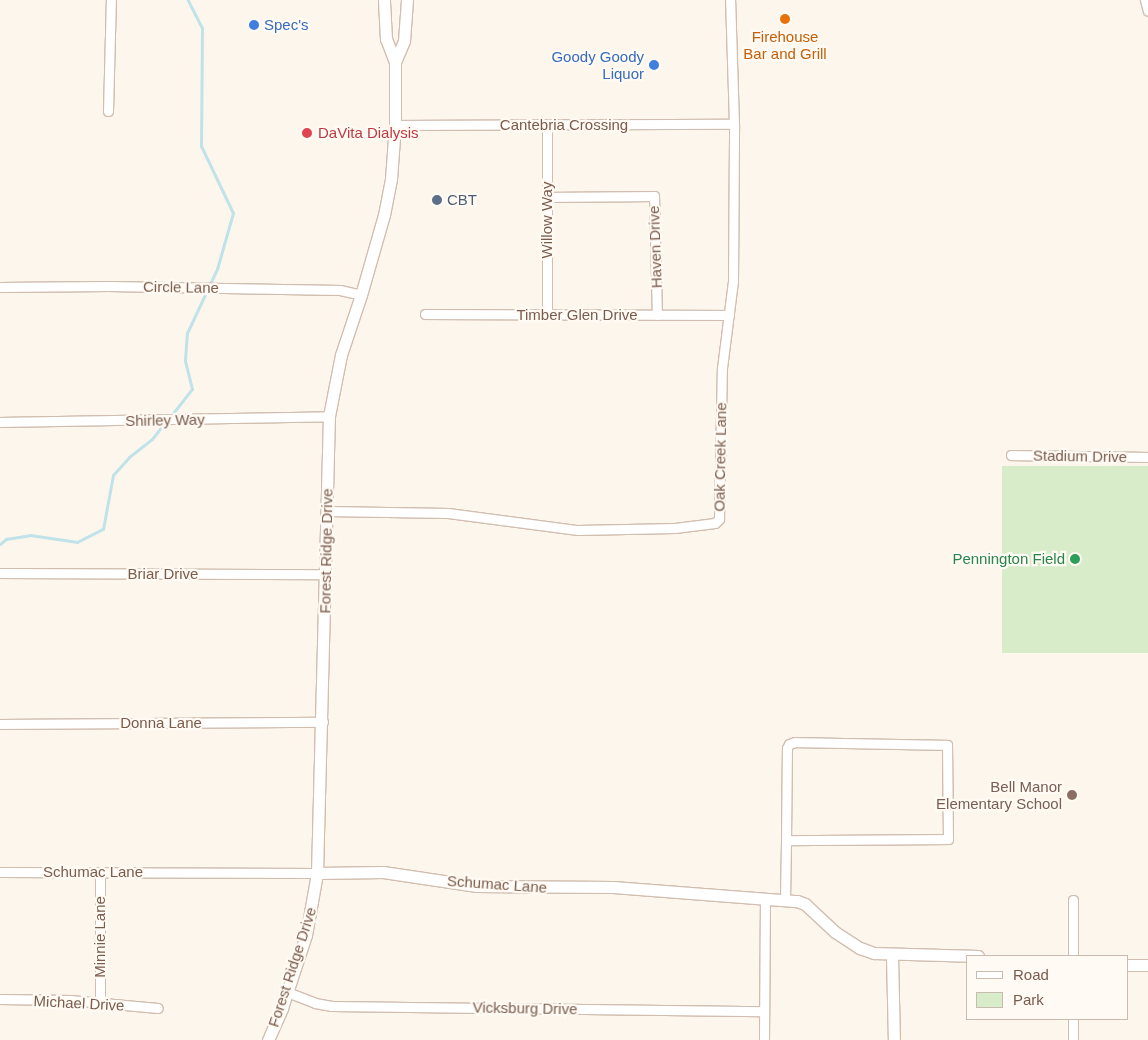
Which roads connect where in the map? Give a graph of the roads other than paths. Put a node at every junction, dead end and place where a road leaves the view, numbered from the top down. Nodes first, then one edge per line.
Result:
1 (110, 0) edge
2 (384, 0) edge
3 (407, 0) edge
4 (730, 0) edge
5 (1145, 0) edge
6 (1148, 11) edge
7 (395, 62) junction
8 (108, 111) dead end
9 (547, 124) junction
10 (734, 124) junction
11 (395, 125) junction
12 (547, 197) junction
13 (0, 288) edge
14 (361, 295) junction
15 (425, 314) dead end
16 (547, 315) junction
17 (657, 315) junction
18 (729, 315) junction
19 (329, 416) junction
20 (0, 422) edge
21 (1011, 455) dead end
22 (1148, 457) edge
23 (326, 511) junction
24 (0, 573) edge
25 (326, 574) junction
26 (323, 722) junction
27 (0, 724) edge
28 (786, 840) junction
29 (0, 872) edge
30 (100, 872) junction
31 (317, 873) junction
32 (765, 899) junction
33 (785, 900) junction
34 (1073, 900) dead end
35 (892, 955) junction
36 (1073, 955) edge
37 (966, 956) edge
38 (1128, 965) edge
39 (1148, 965) edge
40 (287, 992) junction
41 (0, 999) edge
42 (100, 1002) junction
43 (158, 1008) dead end
44 (764, 1011) junction
45 (1073, 1020) edge
46 (268, 1040) edge
47 (764, 1040) edge
48 (894, 1040) edge
49 (1073, 1040) edge

1 - 8 street
2 - 7 main road, Forest Ridge Drive
3 - 7 main road, Forest Ridge Drive
4 - 10 street, Oak Creek Lane
5 - 6 street
7 - 11 main road, Forest Ridge Drive
9 - 10 street, Cantebria Crossing
9 - 11 street, Cantebria Crossing
9 - 12 street, Willow Way
10 - 18 street, Oak Creek Lane
11 - 14 main road, Forest Ridge Drive
12 - 16 street, Willow Way
12 - 17 street, Haven Drive
13 - 14 street, Circle Lane
14 - 19 main road, Forest Ridge Drive
15 - 16 street, Timber Glen Drive
16 - 17 street, Timber Glen Drive
17 - 18 street, Timber Glen Drive
18 - 23 street, Oak Creek Lane
19 - 20 street, Shirley Way
19 - 23 main road, Forest Ridge Drive
21 - 22 street, Stadium Drive
23 - 25 main road, Forest Ridge Drive
24 - 25 street, Briar Drive
25 - 26 main road, Forest Ridge Drive
26 - 27 street, Donna Lane
26 - 31 main road, Forest Ridge Drive
28 - 28 street
28 - 33 street
29 - 30 street, Schumac Lane
30 - 31 street, Schumac Lane
30 - 42 street, Minnie Lane
31 - 32 main road, Schumac Lane
31 - 40 main road, Forest Ridge Drive
32 - 33 main road, Schumac Lane
32 - 44 street
33 - 35 main road, Schumac Lane
34 - 36 street
35 - 37 main road, Schumac Lane
35 - 48 main road
38 - 39 main road
40 - 44 street, Vicksburg Drive
40 - 46 main road, Forest Ridge Drive
41 - 42 street, Michael Drive
42 - 43 street, Michael Drive
44 - 47 street
45 - 49 street

